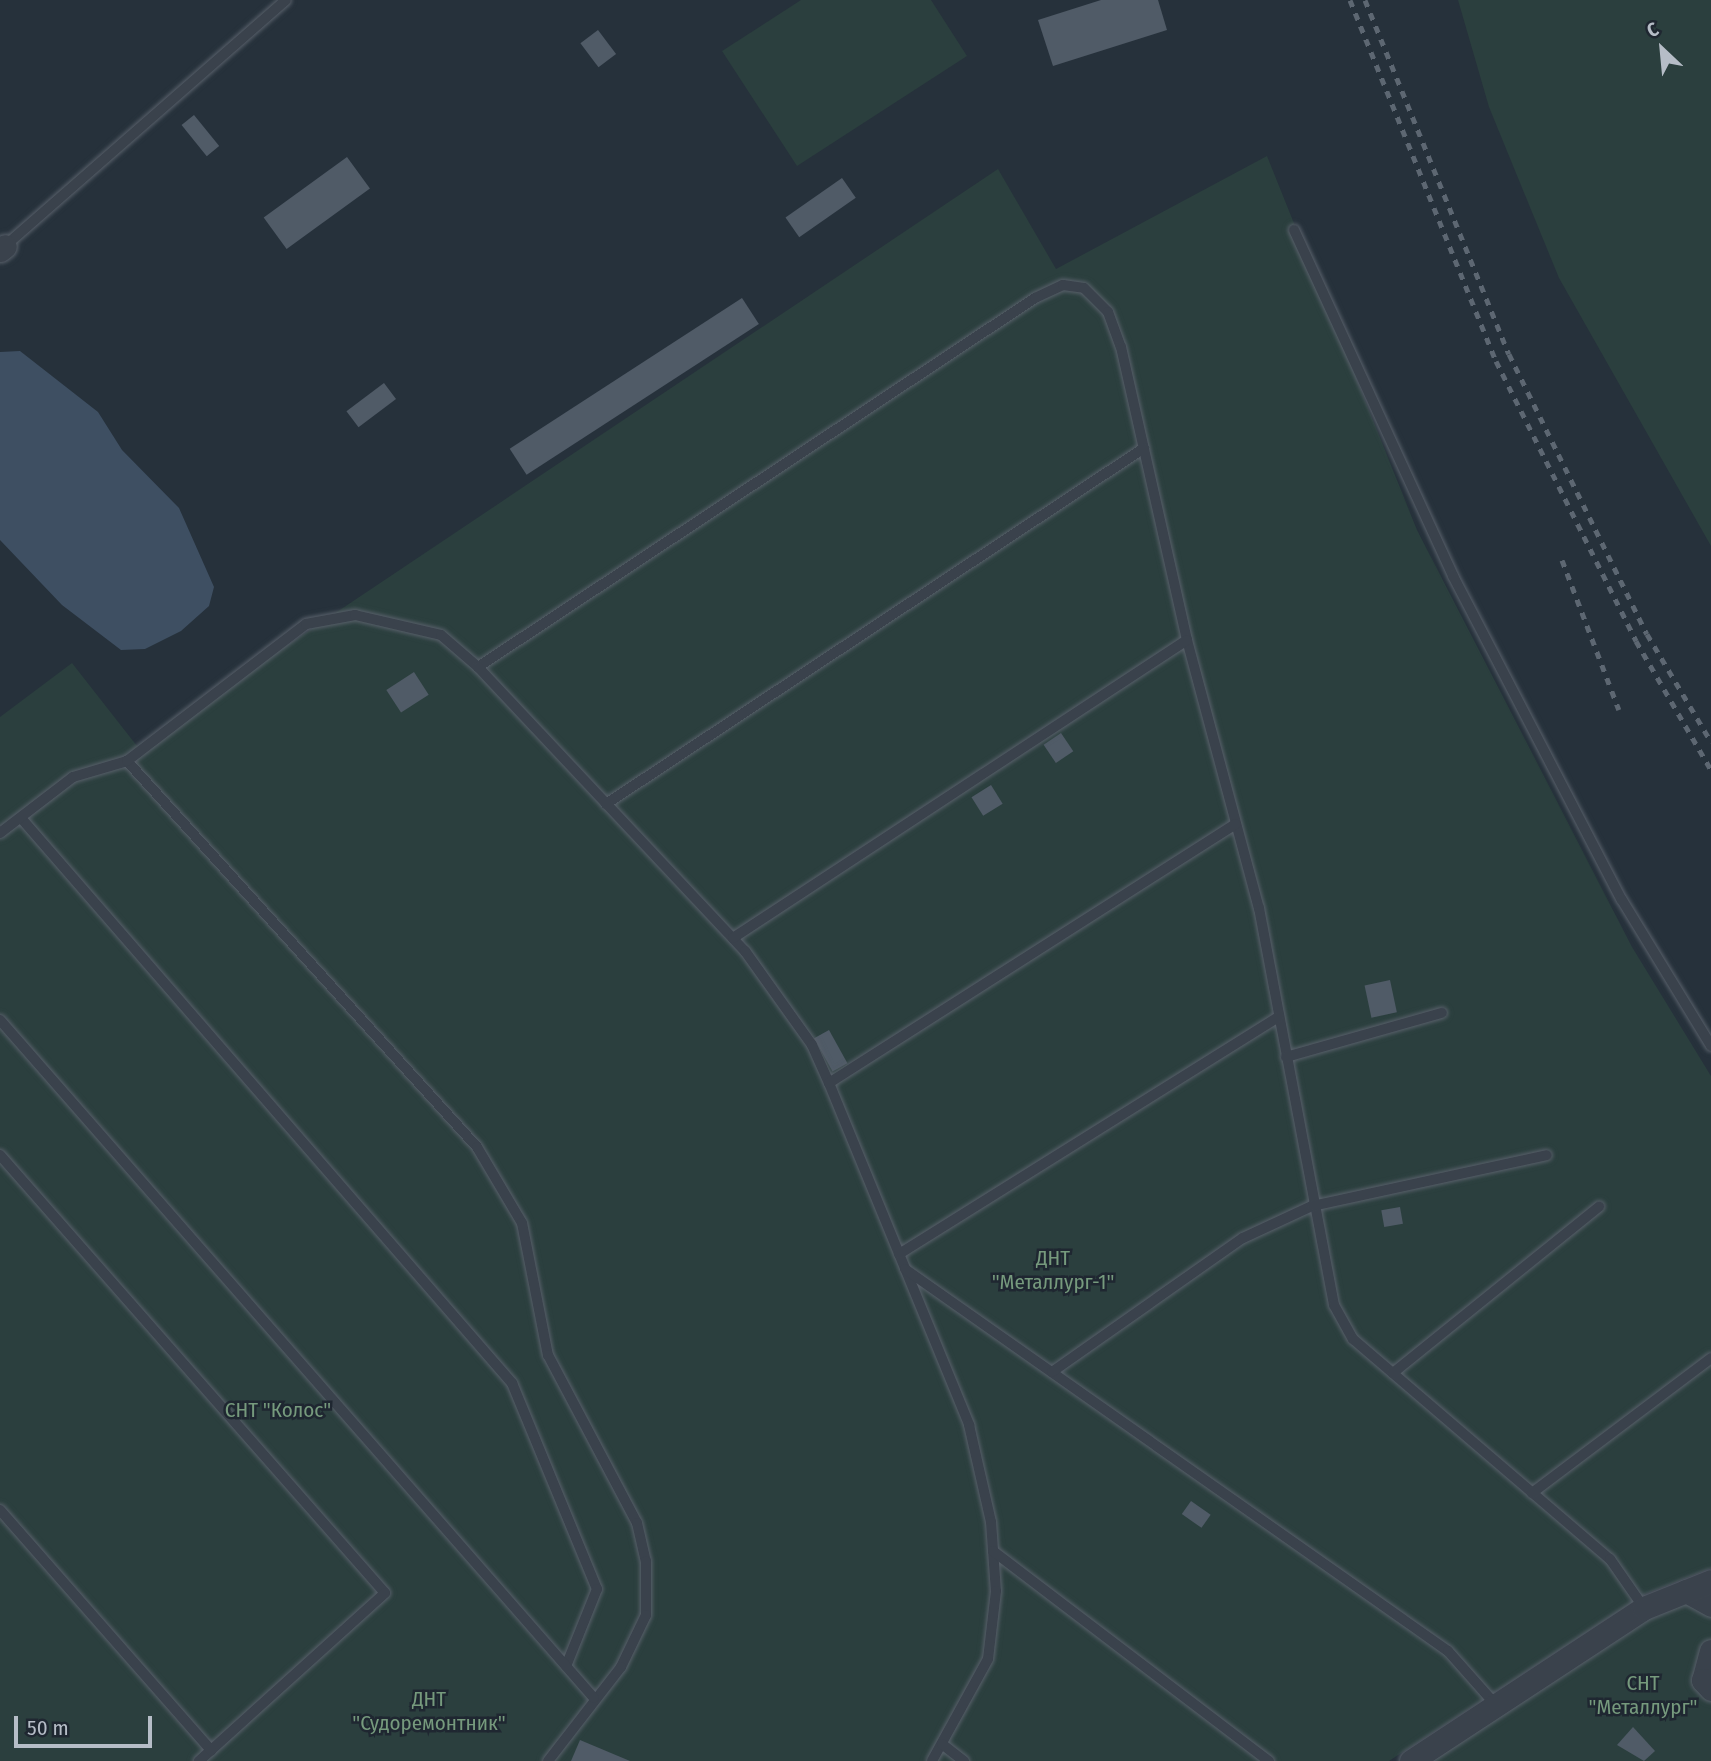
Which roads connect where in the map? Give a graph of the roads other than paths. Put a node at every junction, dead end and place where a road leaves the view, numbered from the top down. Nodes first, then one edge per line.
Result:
1 (286, 0) edge
2 (1294, 230) dead end
3 (2, 248) edge
4 (1144, 448) junction
5 (1187, 640) junction
6 (478, 667) junction
7 (127, 761) junction
8 (606, 804) junction
9 (21, 818) junction
10 (1236, 824) junction
11 (0, 833) edge
12 (733, 939) junction
13 (1441, 1013) dead end
14 (1279, 1017) junction
15 (0, 1020) edge
16 (1711, 1046) edge
17 (1286, 1057) junction
18 (829, 1083) junction
19 (0, 1155) edge
20 (1547, 1155) dead end
21 (1312, 1206) junction
22 (1599, 1207) dead end
23 (899, 1254) junction
24 (905, 1269) junction
25 (1711, 1358) edge
26 (1052, 1372) junction
27 (1393, 1373) junction
28 (1532, 1493) junction
29 (0, 1510) edge
30 (993, 1550) junction
31 (1711, 1581) edge
32 (1686, 1591) junction
33 (1711, 1605) edge
34 (1644, 1608) junction
35 (1711, 1651) edge
36 (566, 1666) junction
37 (1711, 1689) edge
38 (594, 1698) junction
39 (1496, 1704) junction
40 (942, 1744) junction
41 (211, 1750) junction
42 (199, 1761) edge
43 (548, 1761) edge
44 (932, 1761) edge
45 (964, 1761) edge
46 (1269, 1761) edge
47 (1410, 1761) edge

1 - 3 lane
2 - 16 lane
4 - 5 lane
4 - 6 lane
4 - 8 lane
5 - 10 lane
5 - 12 lane
6 - 7 lane
6 - 8 lane
7 - 9 lane
7 - 38 lane
8 - 12 lane
9 - 11 lane
9 - 36 lane
10 - 14 lane
10 - 18 lane
12 - 18 lane
13 - 17 lane
14 - 17 lane
14 - 23 lane
15 - 36 lane
17 - 21 lane
18 - 23 lane
19 - 41 lane
20 - 21 lane
21 - 26 lane
21 - 27 lane
22 - 27 lane
23 - 24 lane
24 - 26 lane
24 - 30 lane
25 - 28 lane
26 - 39 lane
27 - 28 lane
28 - 34 lane
29 - 41 lane
30 - 40 lane
30 - 46 lane
31 - 32 street
32 - 33 street
32 - 34 street
34 - 39 street
35 - 37 street
36 - 38 lane
38 - 43 lane
39 - 47 street
40 - 44 lane
40 - 45 lane
41 - 42 lane

